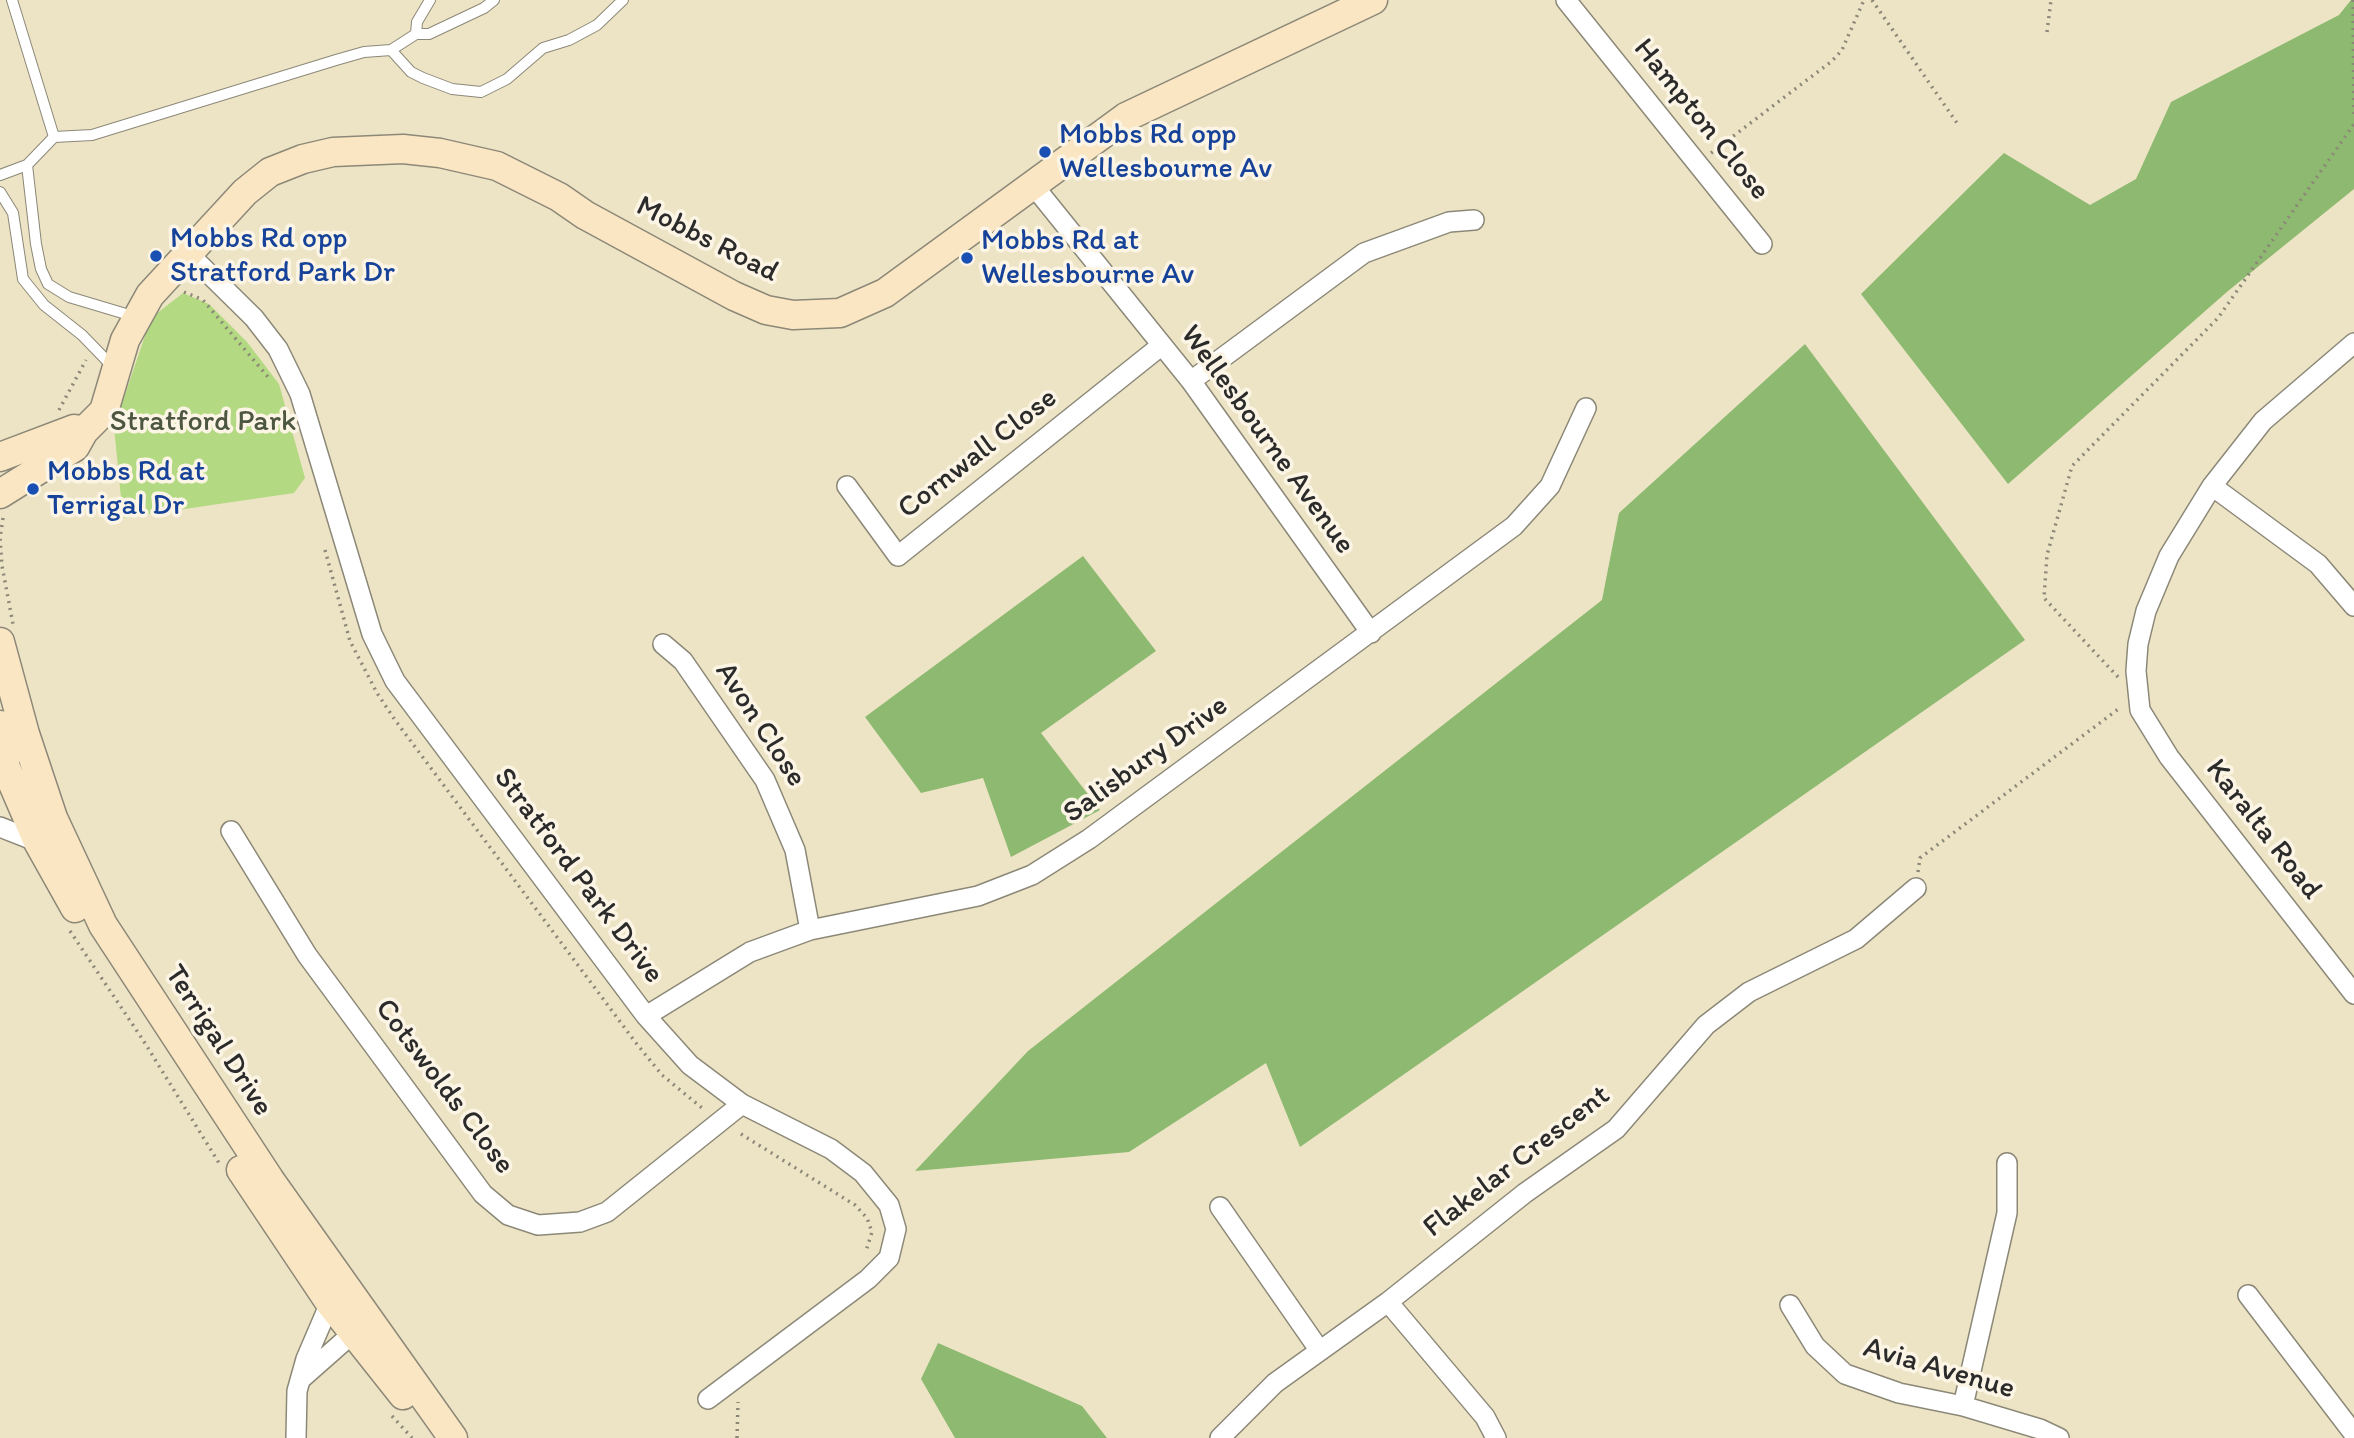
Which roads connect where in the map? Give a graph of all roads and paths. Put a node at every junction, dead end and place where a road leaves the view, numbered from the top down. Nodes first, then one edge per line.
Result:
1 (12, 0) edge
2 (430, 0) edge
3 (494, 0) edge
4 (622, 0) edge
5 (1373, 0) edge
6 (1566, 0) edge
7 (1864, 0) edge
8 (1872, 0) edge
9 (2050, 0) edge
10 (2353, 0) edge
11 (2047, 32) dead end
12 (416, 34) junction
13 (391, 50) junction
14 (2354, 118) edge
15 (2354, 124) edge
16 (1959, 126) dead end
17 (54, 137) junction
18 (1697, 163) junction
19 (27, 165) junction
20 (0, 175) edge
21 (1033, 185) junction
22 (0, 192) edge
23 (1474, 220) dead end
24 (1762, 244) dead end
25 (189, 254) junction
26 (136, 317) junction
27 (2354, 343) edge
28 (1162, 345) junction
29 (86, 360) dead end
30 (116, 372) junction
31 (1191, 382) junction
32 (1586, 408) dead end
33 (55, 416) dead end
34 (84, 431) junction
35 (0, 457) edge
36 (847, 486) dead end
37 (2212, 486) junction
38 (0, 494) edge
39 (2354, 606) edge
40 (1371, 634) junction
41 (0, 642) edge
42 (663, 644) dead end
43 (2136, 696) junction
44 (0, 724) edge
45 (3, 759) edge
46 (0, 827) edge
47 (231, 831) dead end
48 (38, 842) junction
49 (1916, 888) joint
50 (69, 930) dead end
51 (810, 930) junction
52 (2354, 994) edge
53 (646, 1016) junction
54 (742, 1104) junction
55 (741, 1134) dead end
56 (2007, 1163) dead end
57 (225, 1174) dead end
58 (1220, 1207) dead end
59 (875, 1273) junction
60 (2248, 1296) dead end
61 (340, 1299) junction
62 (1388, 1302) junction
63 (1790, 1306) dead end
64 (352, 1334) junction
65 (1320, 1351) junction
66 (746, 1370) junction
67 (301, 1379) junction
68 (708, 1399) dead end
69 (1963, 1406) junction
70 (2354, 1434) edge
71 (296, 1438) edge
72 (439, 1438) edge
73 (453, 1438) edge
74 (737, 1438) edge
75 (1220, 1438) edge
76 (1496, 1438) edge
77 (2059, 1438) edge

1 - 17 lane
2 - 12 lane
3 - 12 lane
4 - 13 lane
5 - 21 main road, Mobbs Road
6 - 18 street, Hampton Close
7 - 18 path
8 - 16 path
9 - 11 path
10 - 14 path
12 - 13 lane
13 - 17 lane
15 - 43 path
17 - 19 lane
18 - 24 street, Hampton Close
19 - 20 lane
19 - 26 lane
21 - 25 main road, Mobbs Road
21 - 28 street, Wellesbourne Avenue
22 - 30 lane
23 - 31 street
25 - 26 main road, Mobbs Road
25 - 53 street, Stratford Park Drive
26 - 30 main road, Mobbs Road
27 - 37 street
28 - 31 street, Wellesbourne Avenue
28 - 36 street, Cornwall Close
29 - 33 path
30 - 34 main road, Mobbs Road
31 - 40 street, Wellesbourne Avenue
32 - 40 street, Salisbury Drive
34 - 35 main road
34 - 38 main road, Mobbs Road
37 - 39 street
37 - 43 street
40 - 51 street, Salisbury Drive
41 - 61 main road, Terrigal Drive
42 - 51 street, Avon Close
43 - 49 path
43 - 52 street, Karalta Road
44 - 45 main road, Terrigal Drive
45 - 48 main road, Terrigal Drive
46 - 48 street
47 - 54 street, Cotswolds Close
48 - 61 main road, Terrigal Drive
49 - 62 street, Flakelar Crescent
50 - 57 path
51 - 53 street, Salisbury Drive
53 - 54 street, Stratford Park Drive
54 - 59 street, Stratford Park Drive
55 - 59 path
56 - 69 street
58 - 65 street
59 - 66 street, Stratford Park Drive
60 - 70 street
61 - 64 main road
61 - 67 street
61 - 73 main road, Terrigal Drive
62 - 65 street, Flakelar Crescent
62 - 76 street
63 - 69 street, Avia Avenue
64 - 67 street
64 - 72 main road
65 - 75 street, Flakelar Crescent
66 - 68 street, Stratford Park Drive
66 - 74 path
67 - 71 street
69 - 77 street, Avia Avenue

